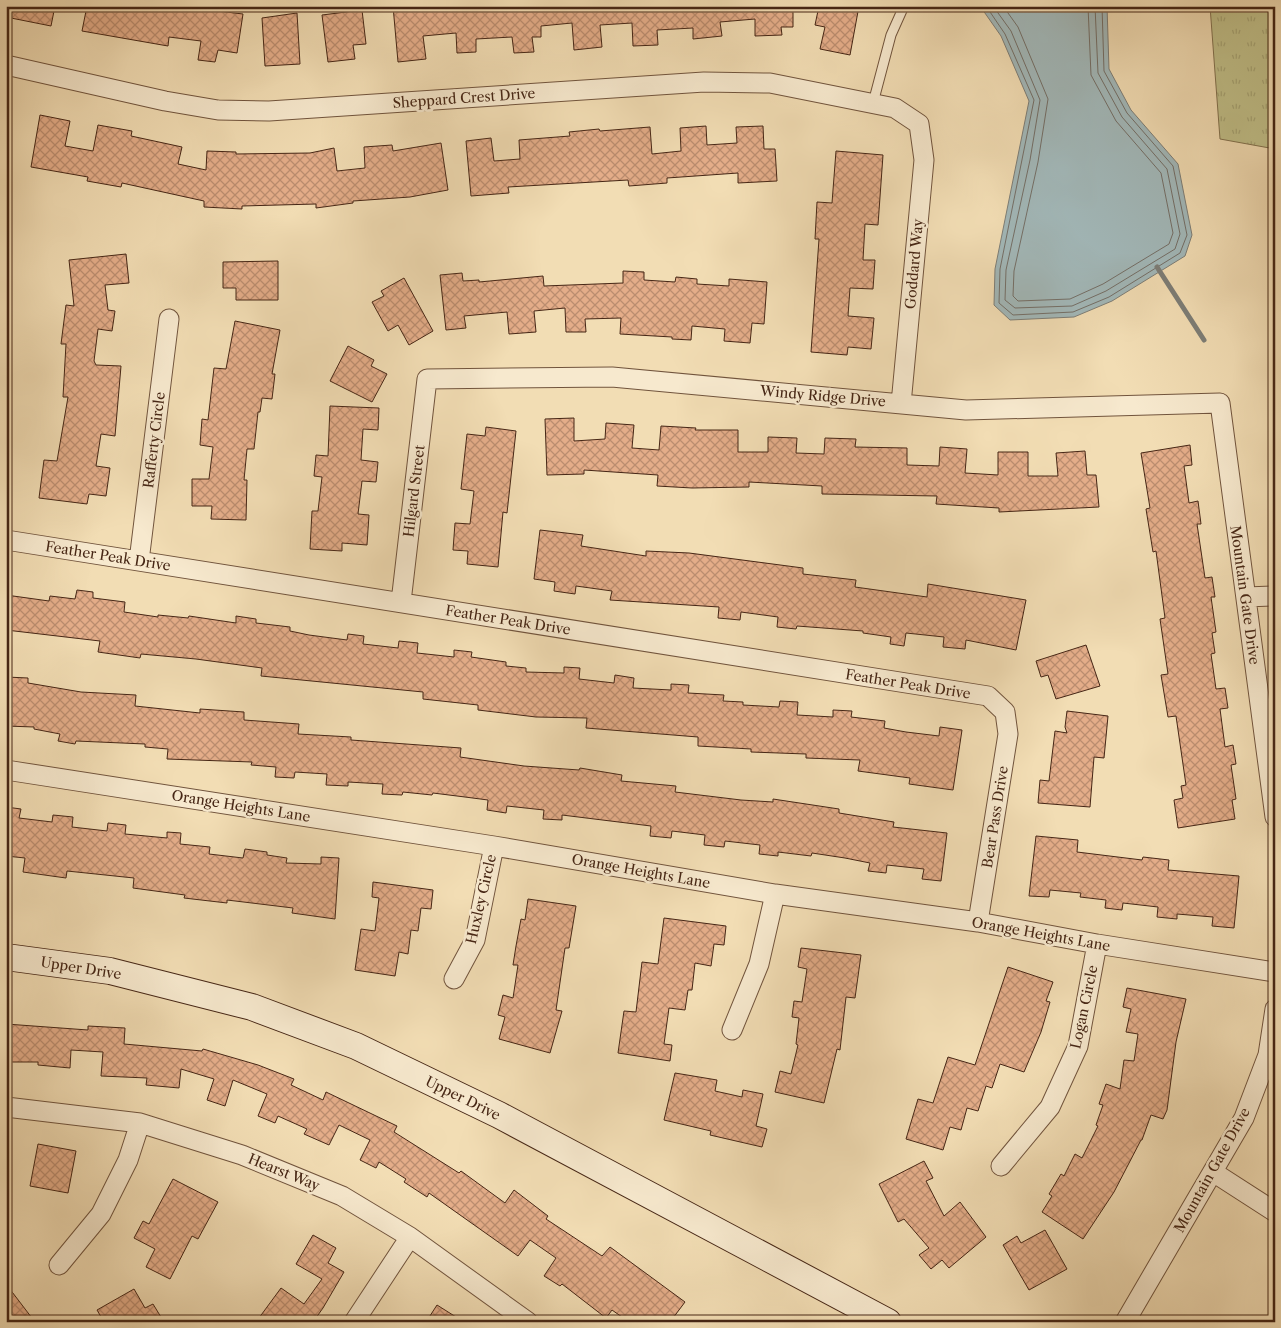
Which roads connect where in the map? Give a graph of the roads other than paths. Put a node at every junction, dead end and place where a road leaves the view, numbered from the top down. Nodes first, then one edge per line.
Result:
1 (904, 6) edge
2 (6, 65) edge
3 (873, 104) junction
4 (919, 124) joint
5 (170, 319) dead end
6 (427, 380) joint
7 (1220, 403) joint
8 (901, 404) junction
9 (6, 540) edge
10 (139, 561) junction
11 (1275, 596) edge
12 (1246, 597) junction
13 (401, 602) junction
14 (1005, 712) joint
15 (6, 770) edge
16 (1275, 817) edge
17 (494, 846) junction
18 (774, 894) junction
19 (978, 922) junction
20 (1097, 944) junction
21 (6, 958) edge
22 (1275, 972) edge
23 (454, 979) dead end
24 (1275, 1009) edge
25 (732, 1030) dead end
26 (6, 1107) edge
27 (140, 1123) junction
28 (1001, 1166) dead end
29 (1214, 1172) junction
30 (1275, 1212) edge
31 (410, 1237) junction
32 (59, 1265) dead end
33 (354, 1322) edge
34 (528, 1322) edge
35 (888, 1322) edge
36 (1125, 1322) edge

1 - 3 lane
2 - 3 street, Sheppard Crest Drive
3 - 4 street, Sheppard Crest Drive
4 - 8 street, Goddard Way
5 - 10 street, Rafferty Circle
6 - 8 street, Windy Ridge Drive
6 - 13 street, Hilgard Street
7 - 8 street, Windy Ridge Drive
7 - 12 street, Mountain Gate Drive
9 - 10 street, Feather Peak Drive
10 - 13 street, Feather Peak Drive
11 - 12 street
12 - 16 street, Mountain Gate Drive
13 - 14 street, Feather Peak Drive
14 - 19 street, Bear Pass Drive
15 - 17 street, Orange Heights Lane
17 - 18 street, Orange Heights Lane
17 - 23 street, Huxley Circle
18 - 19 street, Orange Heights Lane
18 - 25 street
19 - 20 street, Orange Heights Lane
20 - 22 street, Orange Heights Lane
20 - 28 street, Logan Circle
21 - 35 main road, Upper Drive
24 - 29 street, Mountain Gate Drive
26 - 27 street, Hearst Way
27 - 31 street, Hearst Way
27 - 32 street
29 - 30 street
29 - 36 street, Mountain Gate Drive
31 - 33 street
31 - 34 street, Hearst Way

